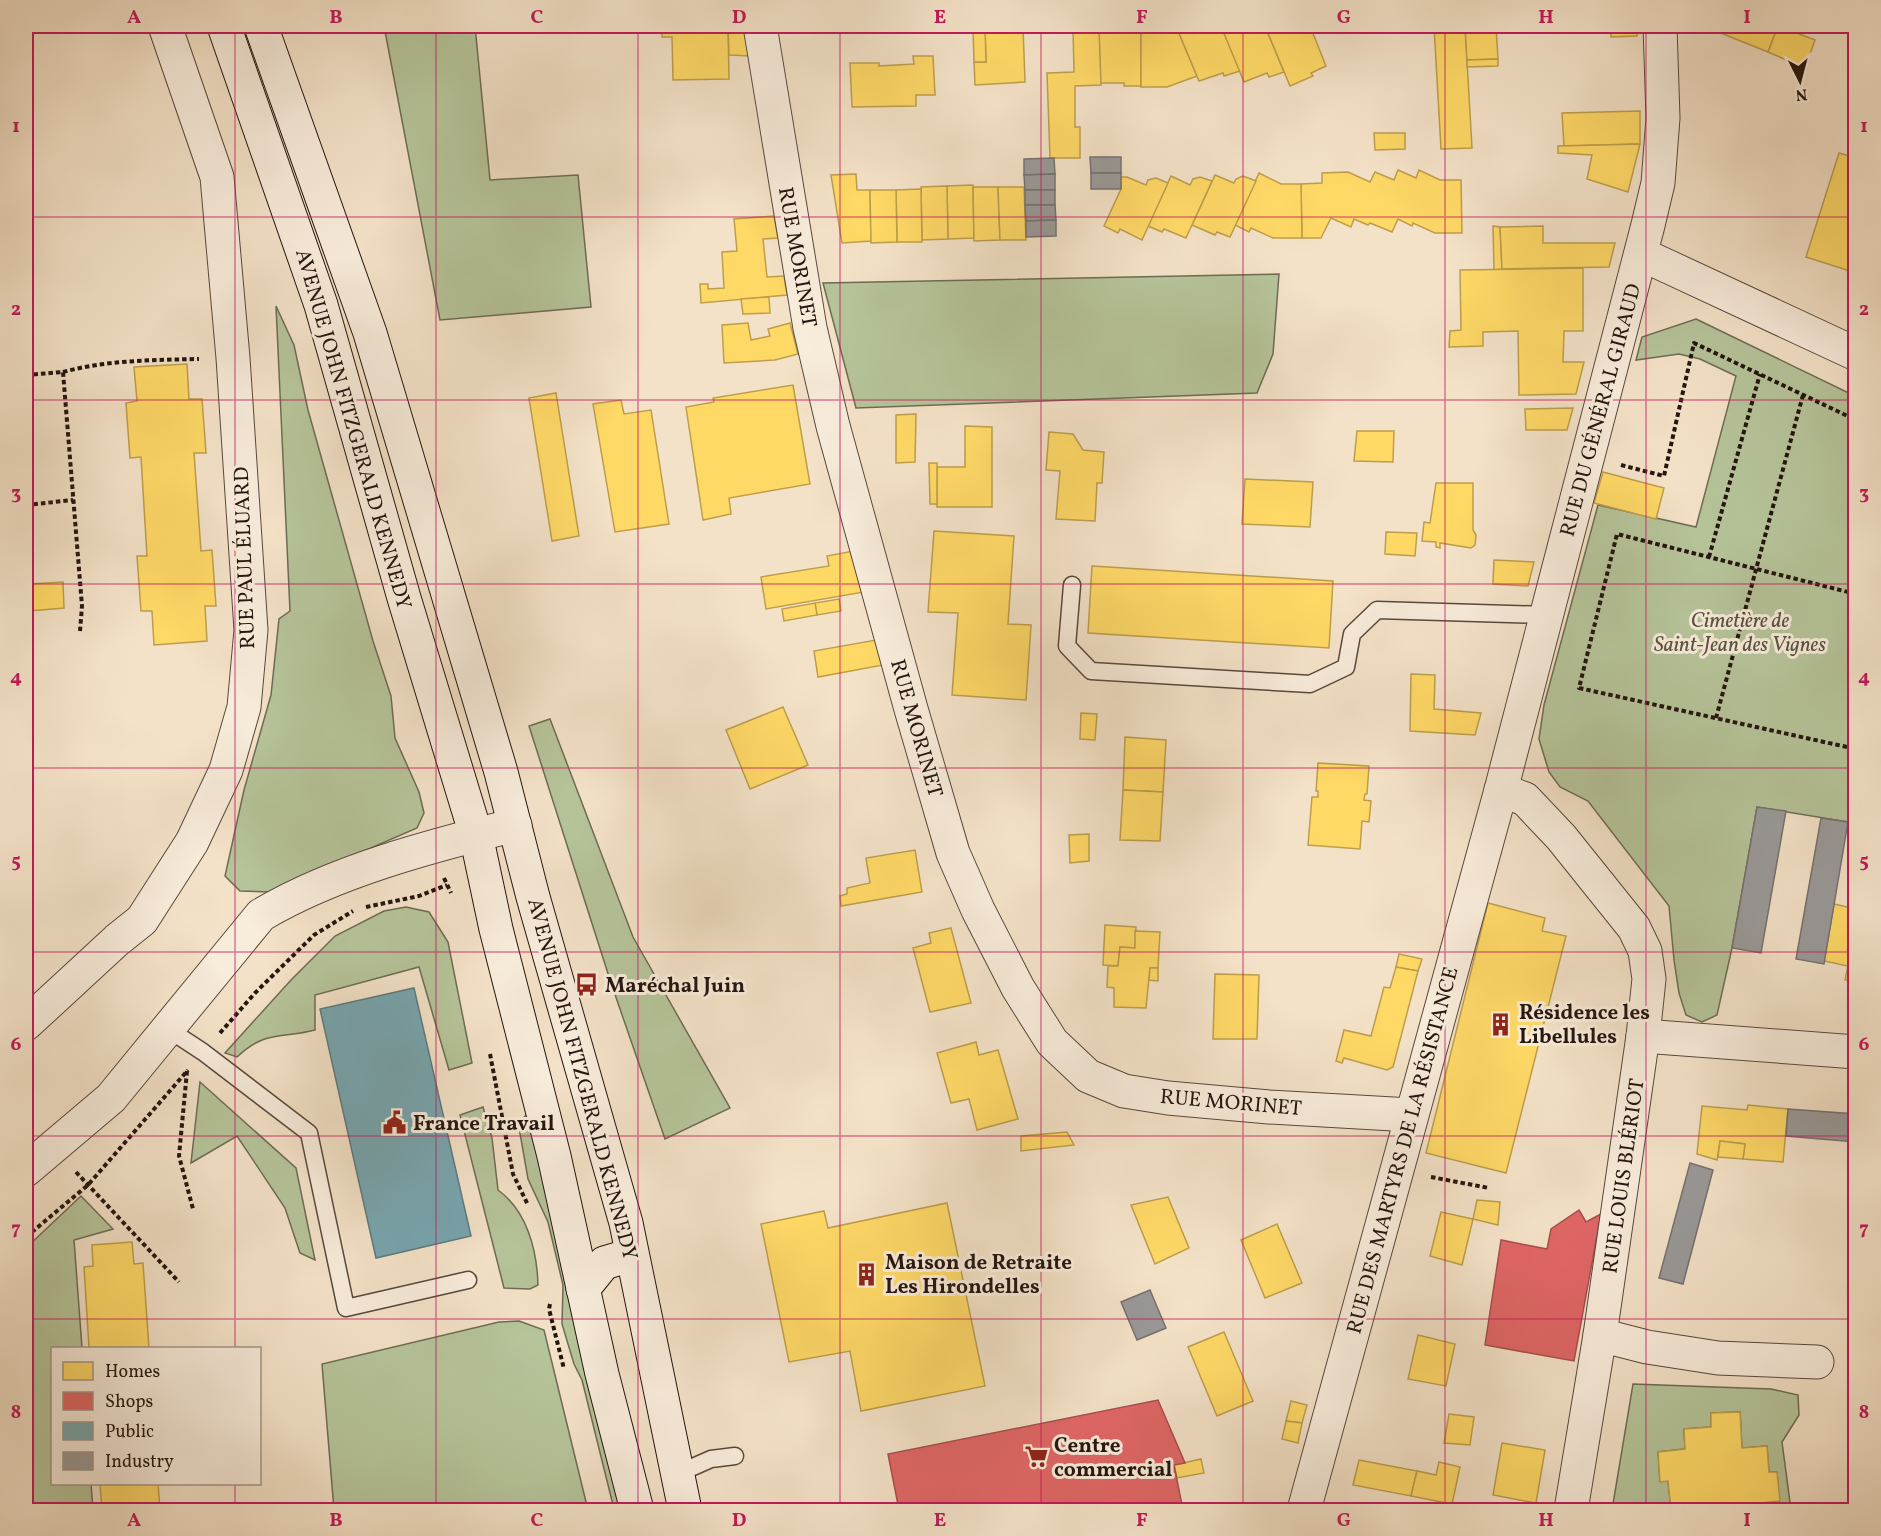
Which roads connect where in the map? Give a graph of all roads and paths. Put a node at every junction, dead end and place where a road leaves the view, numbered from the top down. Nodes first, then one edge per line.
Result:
1 (165, 26) edge
2 (224, 26) edge
3 (261, 26) edge
4 (760, 26) edge
5 (1660, 26) edge
6 (1641, 254) junction
7 (1856, 354) edge
8 (233, 358) junction
9 (63, 372) junction
10 (1760, 374) junction
11 (26, 375) edge
12 (1803, 395) junction
13 (1856, 420) edge
14 (1588, 456) junction
15 (73, 500) junction
16 (26, 505) edge
17 (1709, 556) junction
18 (1756, 569) junction
19 (1072, 585) dead end
20 (1856, 594) edge
21 (1546, 615) junction
22 (80, 631) dead end
23 (1716, 718) junction
24 (1856, 749) edge
25 (1501, 790) junction
26 (518, 835) junction
27 (478, 845) junction
28 (438, 865) junction
29 (454, 899) dead end
30 (193, 999) junction
31 (26, 1024) edge
32 (168, 1029) junction
33 (1643, 1036) junction
34 (490, 1050) dead end
35 (1856, 1053) edge
36 (188, 1070) dead end
37 (1411, 1114) junction
38 (52, 1147) junction
39 (26, 1170) edge
40 (1396, 1170) junction
41 (1489, 1188) dead end
42 (194, 1209) dead end
43 (531, 1213) dead end
44 (631, 1255) junction
45 (468, 1280) dead end
46 (179, 1282) dead end
47 (583, 1289) junction
48 (551, 1298) dead end
49 (1600, 1335) junction
50 (1817, 1362) dead end
51 (602, 1374) junction
52 (567, 1375) dead end
53 (735, 1456) dead end
54 (677, 1474) junction
55 (637, 1510) edge
56 (685, 1510) edge
57 (1304, 1510) edge
58 (1571, 1510) edge

1 - 8 street, RUE PAUL ÉLUARD
2 - 27 street, AVENUE JOHN FITZGERALD KENNEDY
3 - 26 street, AVENUE JOHN FITZGERALD KENNEDY
4 - 37 street, RUE MORINET
5 - 6 street, RUE DU GÉNÉRAL GIRAUD
6 - 7 street
6 - 14 street, RUE DU GÉNÉRAL GIRAUD
8 - 9 path
8 - 31 street, RUE PAUL ÉLUARD
9 - 11 path
9 - 15 path
10 - 12 path
10 - 14 path
10 - 17 path
12 - 13 path
12 - 18 path
14 - 21 street, RUE DU GÉNÉRAL GIRAUD
15 - 16 path
15 - 22 path
17 - 18 path
17 - 23 path
18 - 20 path
18 - 23 path
19 - 21 lane
21 - 25 street, RUE DU GÉNÉRAL GIRAUD
23 - 24 path
25 - 33 street, RUE LOUIS BLÉRIOT
25 - 37 street, RUE DES MARTYRS DE LA RÉSISTANCE
26 - 27 street
26 - 44 street, AVENUE JOHN FITZGERALD KENNEDY
27 - 28 street
27 - 30 street
27 - 47 street, AVENUE JOHN FITZGERALD KENNEDY
28 - 29 path
28 - 30 street
30 - 32 street
32 - 38 street
32 - 45 lane
33 - 35 street
33 - 49 street, RUE LOUIS BLÉRIOT
34 - 43 path
36 - 42 path
37 - 40 street, RUE DES MARTYRS DE LA RÉSISTANCE
38 - 39 street
38 - 46 path
40 - 41 path
40 - 57 street, RUE DES MARTYRS DE LA RÉSISTANCE
44 - 47 street
44 - 54 street, AVENUE JOHN FITZGERALD KENNEDY
47 - 51 street, AVENUE JOHN FITZGERALD KENNEDY
48 - 52 path
49 - 50 street
49 - 58 street, RUE LOUIS BLÉRIOT
51 - 54 street
51 - 55 street, AVENUE JOHN FITZGERALD KENNEDY
53 - 54 lane
54 - 56 street, AVENUE JOHN FITZGERALD KENNEDY

